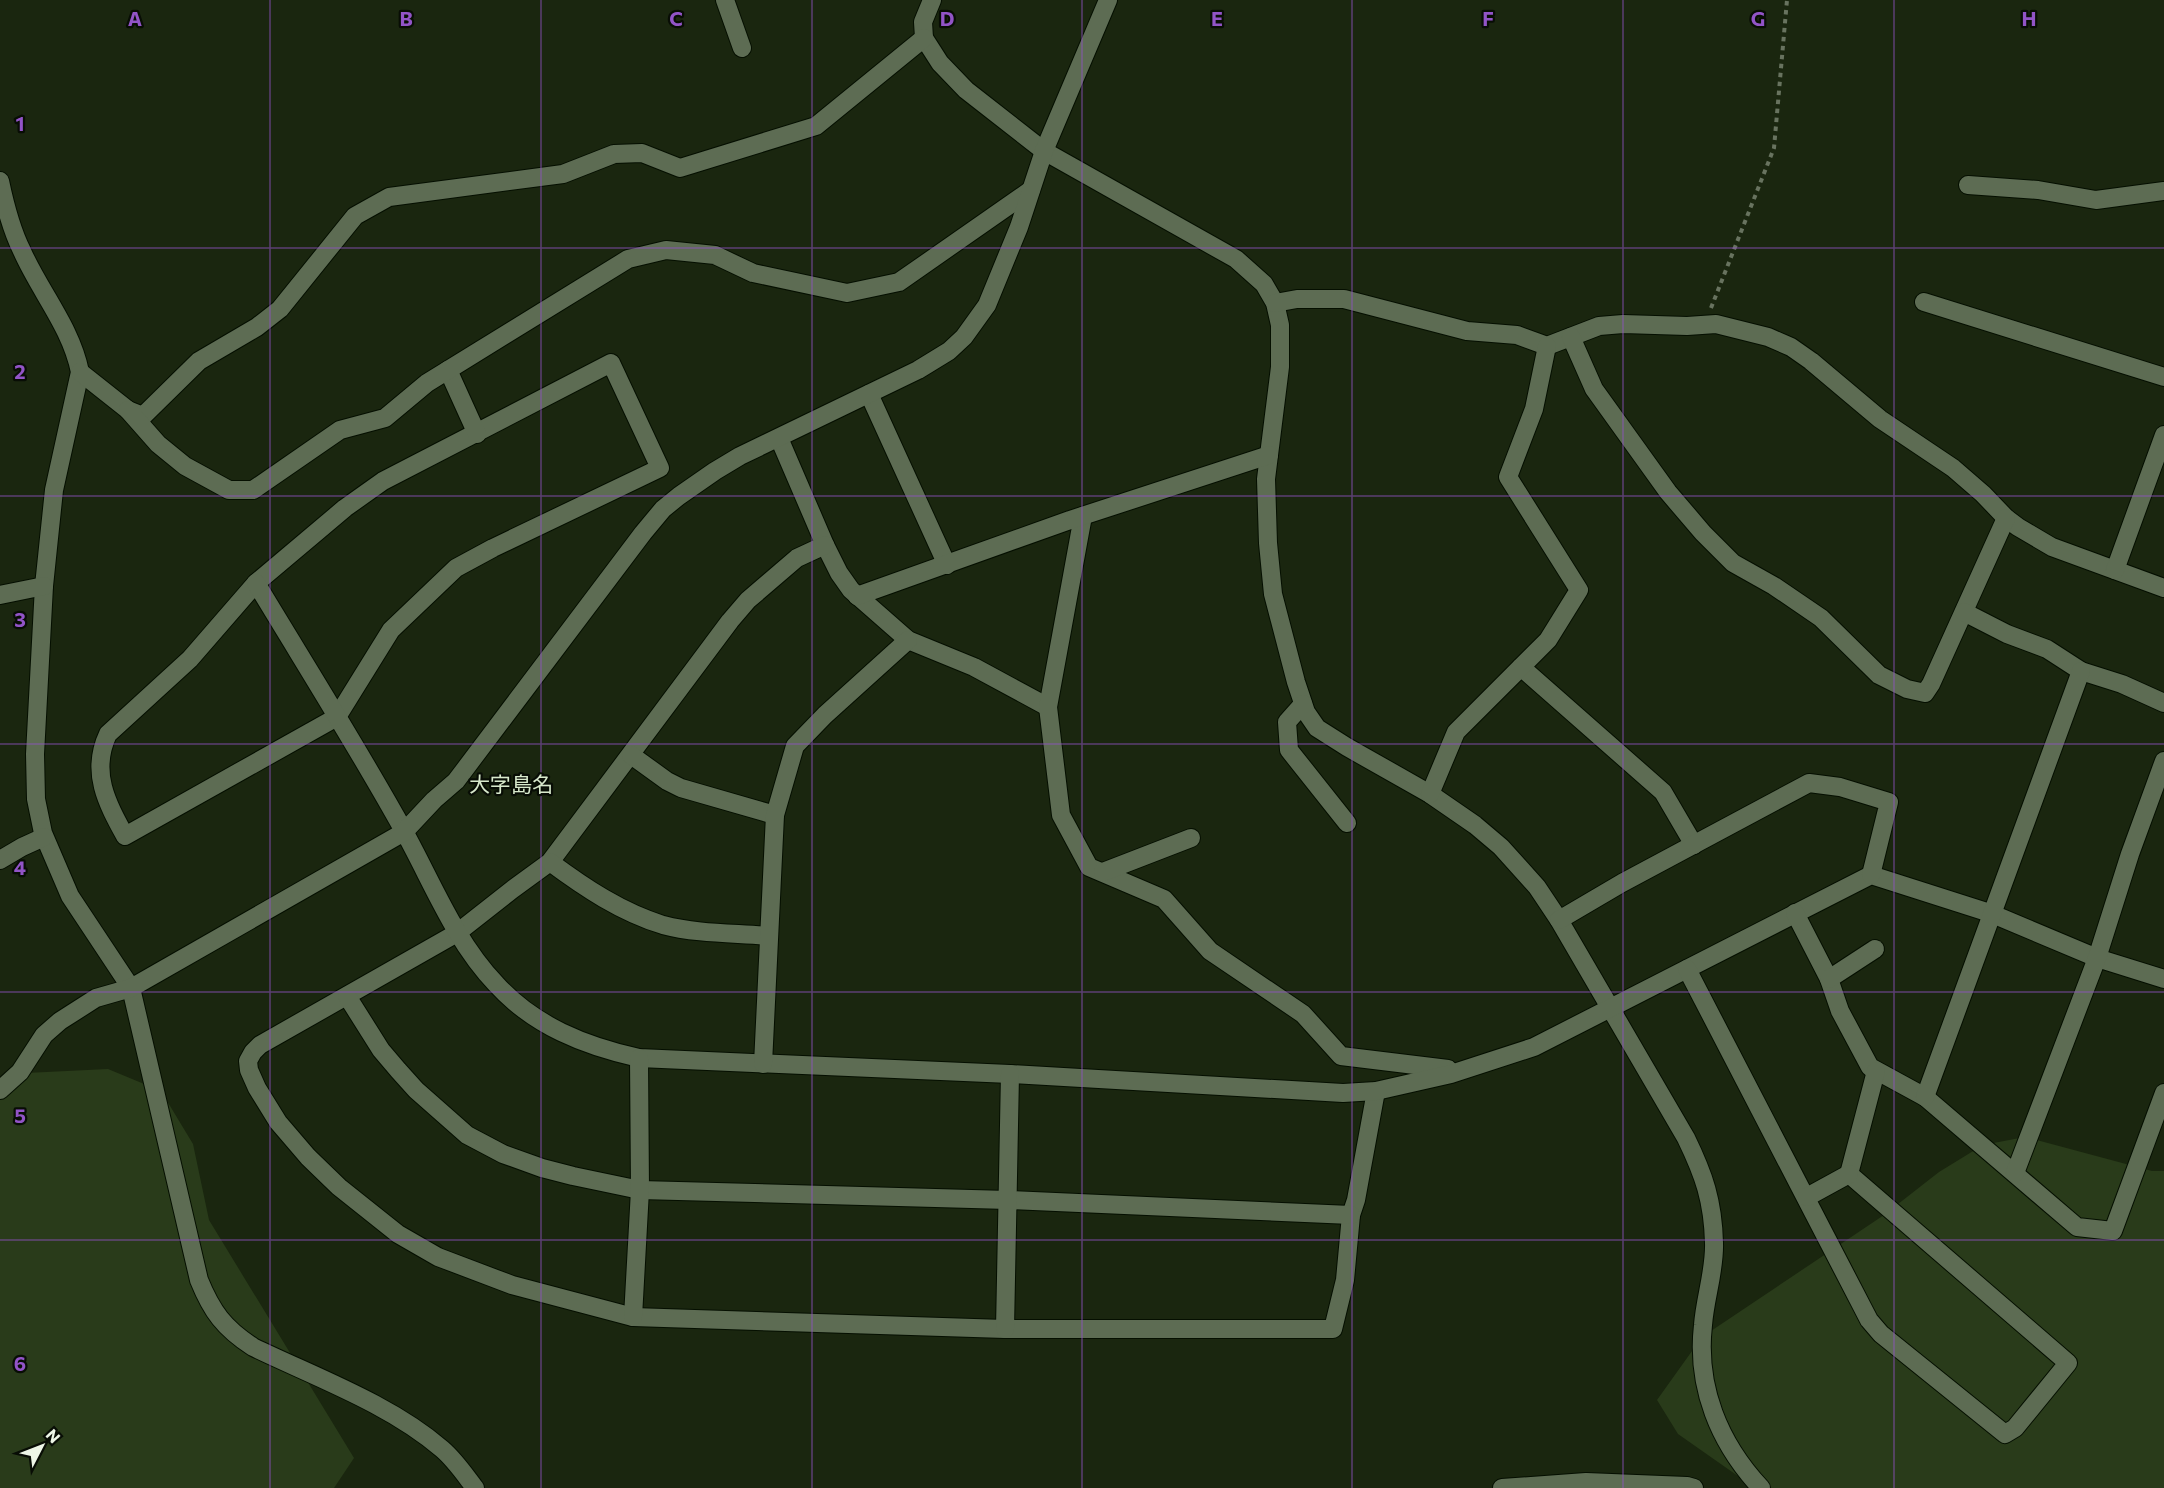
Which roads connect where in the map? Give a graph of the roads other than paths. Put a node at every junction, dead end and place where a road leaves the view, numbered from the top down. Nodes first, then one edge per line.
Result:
1 (725, 0) edge
2 (1108, 0) edge
3 (928, 2) edge
4 (924, 38) junction
5 (742, 48) dead end
6 (1044, 151) junction
7 (0, 181) edge
8 (1968, 185) dead end
9 (1031, 190) junction
10 (2164, 191) edge
11 (1924, 302) dead end
12 (1275, 303) junction
13 (1571, 337) junction
14 (1547, 346) junction
15 (448, 370) junction
16 (80, 372) junction
17 (2164, 377) edge
18 (869, 394) junction
19 (128, 410) junction
20 (477, 434) junction
21 (2164, 435) edge
22 (779, 438) junction
23 (1269, 455) junction
24 (1083, 516) junction
25 (2006, 518) junction
26 (825, 545) junction
27 (946, 565) junction
28 (2115, 570) junction
29 (256, 583) junction
30 (44, 586) junction
31 (2164, 588) edge
32 (0, 595) edge
33 (857, 596) junction
34 (1964, 612) junction
35 (908, 640) junction
36 (1521, 667) junction
37 (2080, 671) junction
38 (2164, 703) edge
39 (1303, 704) junction
40 (1048, 707) junction
41 (337, 717) junction
42 (631, 755) junction
43 (2164, 761) edge
44 (1430, 794) junction
45 (775, 815) junction
46 (1347, 823) dead end
47 (404, 832) junction
48 (44, 837) junction
49 (1191, 838) dead end
50 (1694, 845) junction
51 (0, 860) edge
52 (550, 862) junction
53 (1103, 873) junction
54 (1871, 875) junction
55 (1795, 913) junction
56 (1992, 914) junction
57 (1559, 920) junction
58 (457, 933) junction
59 (769, 936) junction
60 (1875, 949) dead end
61 (2097, 958) junction
62 (1687, 969) junction
63 (1829, 979) junction
64 (2164, 979) edge
65 (132, 988) junction
66 (347, 996) junction
67 (1610, 1009) junction
68 (639, 1058) junction
69 (763, 1064) junction
70 (1462, 1071) junction
71 (1876, 1071) junction
72 (1010, 1074) junction
73 (0, 1090) edge
74 (1376, 1091) junction
75 (2164, 1094) edge
76 (1925, 1097) junction
77 (2014, 1173) junction
78 (1849, 1174) junction
79 (640, 1190) junction
80 (1807, 1197) junction
81 (1008, 1200) junction
82 (1351, 1215) junction
83 (633, 1317) junction
84 (1005, 1329) junction
85 (475, 1488) edge
86 (1503, 1488) edge
87 (1694, 1488) edge
88 (1761, 1488) edge

1 - 5 street
2 - 6 street
3 - 4 street
4 - 6 street
4 - 19 street
6 - 9 street
6 - 12 street
7 - 16 street
8 - 10 street
9 - 15 street
9 - 18 street
11 - 17 street
12 - 14 street
12 - 23 street
13 - 14 street
13 - 25 street
13 - 34 street
14 - 36 street
15 - 19 street
15 - 20 street
16 - 19 street
16 - 30 street
18 - 22 street
18 - 27 street
20 - 29 street
20 - 41 street
21 - 28 street
22 - 26 street
22 - 47 street
23 - 24 street
23 - 39 street
24 - 27 street
24 - 40 street
25 - 28 street
25 - 34 street
26 - 33 street
26 - 42 street
27 - 33 street
28 - 31 street
29 - 41 street
29 - 41 street
30 - 32 street
30 - 48 street
33 - 35 street
34 - 37 street
35 - 40 street
35 - 45 street
36 - 44 street
36 - 50 street
37 - 38 street
37 - 56 street
39 - 44 street
39 - 46 street
40 - 53 street
41 - 47 street
42 - 45 street
42 - 52 street
43 - 61 street
44 - 57 street
45 - 59 street
47 - 58 street
47 - 65 street
48 - 51 street
48 - 65 street
49 - 53 street
50 - 54 street
50 - 57 street
52 - 58 street
52 - 59 street
53 - 70 street
54 - 55 street
54 - 56 street
55 - 62 street
55 - 63 street
56 - 61 street
56 - 76 street
57 - 67 street
58 - 66 street
58 - 68 street
59 - 69 street
60 - 63 street
61 - 64 street
61 - 77 street
62 - 67 street
62 - 80 street
63 - 71 street
65 - 73 street
65 - 85 street
66 - 79 street
66 - 83 street
67 - 70 street
67 - 88 street
68 - 69 street
68 - 79 street
69 - 72 street
70 - 74 street
71 - 76 street
71 - 78 street
72 - 74 street
72 - 81 street
74 - 82 street
75 - 77 street
76 - 77 street
78 - 80 street
78 - 80 street
79 - 81 street
79 - 83 street
81 - 82 street
81 - 84 street
82 - 84 street
83 - 84 street
86 - 87 street

